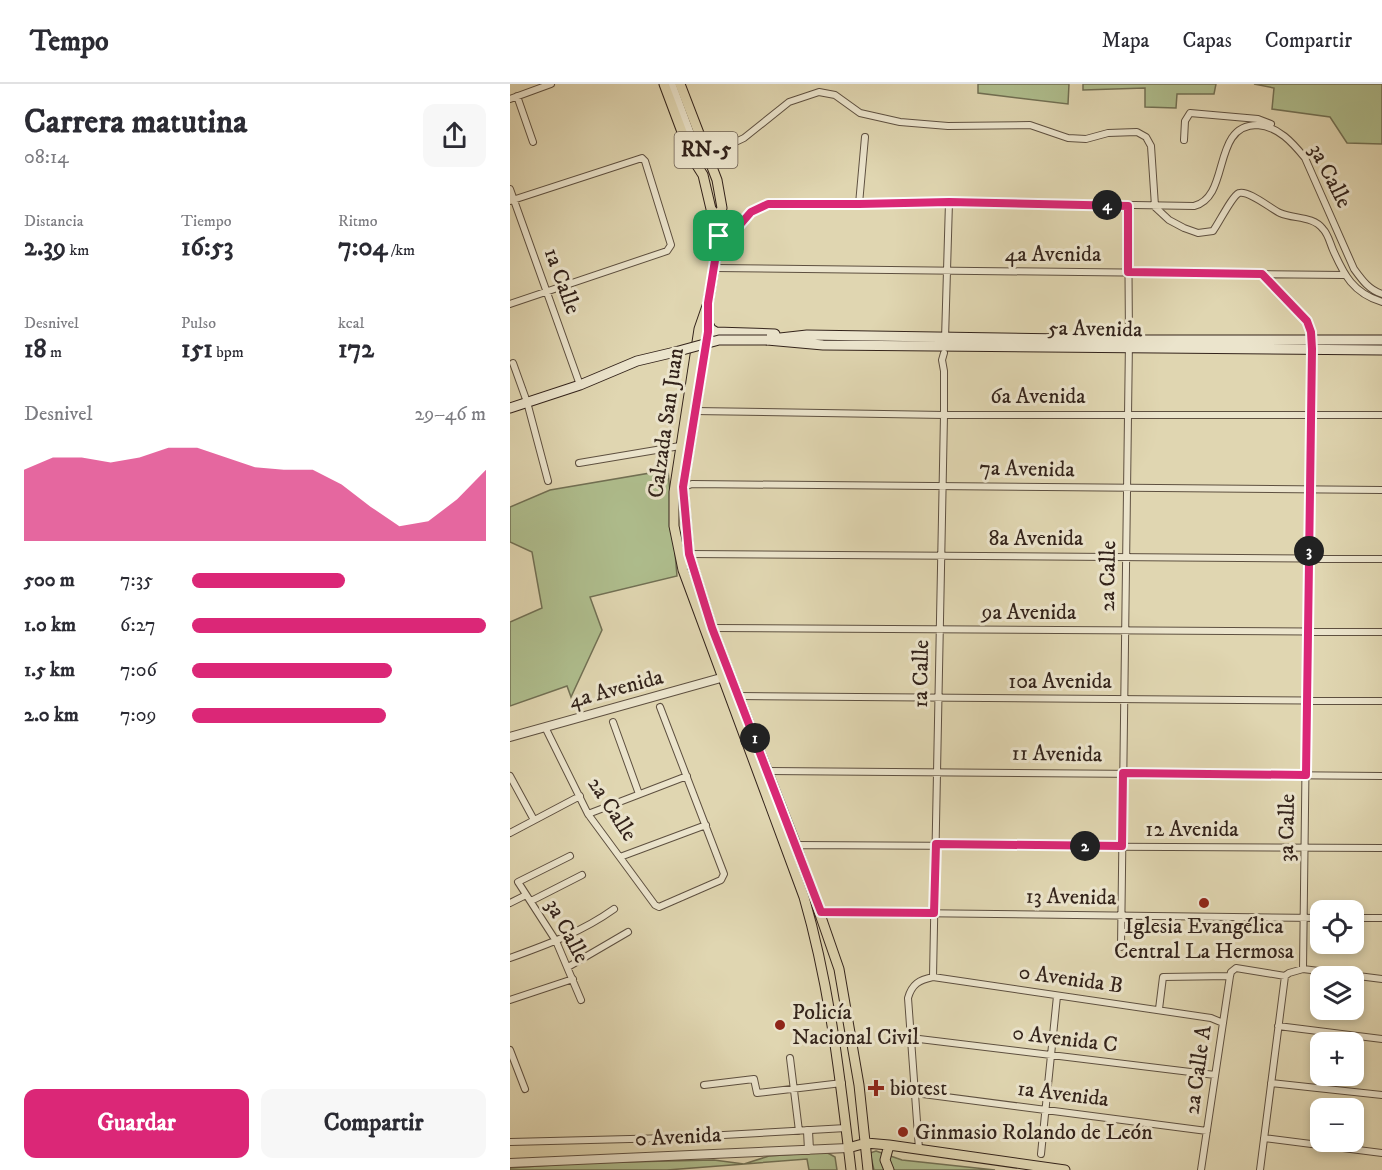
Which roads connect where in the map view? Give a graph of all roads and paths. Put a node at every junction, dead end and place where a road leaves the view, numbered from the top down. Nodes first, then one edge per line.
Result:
1 (551, 84) edge
2 (665, 84) edge
3 (680, 84) edge
4 (513, 97) edge
5 (1279, 133) junction
6 (865, 137) dead end
7 (1184, 140) dead end
8 (533, 142) dead end
9 (708, 155) junction
10 (698, 165) junction
11 (510, 189) edge
12 (512, 200) edge
13 (949, 202) junction
14 (859, 204) junction
15 (1128, 206) junction
16 (1155, 206) junction
17 (718, 217) junction
18 (719, 236) junction
19 (714, 268) junction
20 (1128, 272) junction
21 (947, 273) junction
22 (1262, 274) junction
23 (1344, 275) junction
24 (546, 291) junction
25 (1382, 294) edge
26 (1382, 302) edge
27 (708, 303) junction
28 (510, 304) edge
29 (708, 323) junction
30 (807, 340) junction
31 (1382, 340) edge
32 (1129, 344) junction
33 (1312, 344) junction
34 (945, 346) junction
35 (705, 349) junction
36 (1382, 350) edge
37 (513, 363) dead end
38 (580, 384) junction
39 (527, 402) junction
40 (510, 408) edge
41 (694, 411) junction
42 (1128, 414) junction
43 (944, 415) junction
44 (1312, 415) junction
45 (1382, 415) edge
46 (680, 446) junction
47 (579, 463) dead end
48 (548, 481) dead end
49 (943, 486) junction
50 (1127, 488) junction
51 (1310, 489) junction
52 (678, 490) junction
53 (1382, 490) edge
54 (689, 554) junction
55 (941, 556) junction
56 (1126, 557) junction
57 (1309, 559) junction
58 (1382, 559) edge
59 (712, 628) junction
60 (940, 629) junction
61 (1125, 630) junction
62 (1308, 632) junction
63 (1382, 632) edge
64 (726, 677) junction
65 (939, 698) junction
66 (734, 699) junction
67 (1124, 699) junction
68 (1307, 700) junction
69 (1382, 701) edge
70 (660, 707) dead end
71 (613, 722) dead end
72 (545, 727) junction
73 (511, 735) edge
74 (768, 771) junction
75 (937, 771) junction
76 (1123, 773) junction
77 (1306, 775) junction
78 (510, 776) edge
79 (687, 776) junction
80 (1382, 776) edge
81 (639, 794) junction
82 (579, 796) junction
83 (588, 814) junction
84 (534, 820) junction
85 (706, 825) junction
86 (510, 833) edge
87 (796, 844) junction
88 (936, 844) junction
89 (1122, 846) junction
90 (1305, 848) junction
91 (1382, 848) edge
92 (786, 849) junction
93 (570, 856) dead end
94 (620, 856) junction
95 (582, 875) dead end
96 (526, 895) junction
97 (531, 901) junction
98 (510, 903) edge
99 (614, 909) dead end
100 (821, 912) junction
101 (934, 913) junction
102 (1121, 915) junction
103 (1303, 917) junction
104 (1310, 917) edge
105 (1364, 918) edge
106 (1382, 918) edge
107 (628, 932) dead end
108 (814, 933) junction
109 (556, 941) junction
110 (1121, 947) dead end
111 (510, 958) edge
112 (568, 967) junction
113 (839, 969) junction
114 (1303, 969) junction
115 (1230, 976) junction
116 (1285, 976) junction
117 (933, 977) junction
118 (573, 979) junction
119 (1382, 979) edge
120 (1057, 996) junction
121 (510, 1000) edge
122 (581, 1000) dead end
123 (1159, 1009) junction
124 (1223, 1023) junction
125 (1278, 1026) junction
126 (911, 1038) junction
127 (1382, 1039) edge
128 (510, 1050) edge
129 (1051, 1055) junction
130 (790, 1058) dead end
131 (1215, 1075) junction
132 (842, 1083) junction
133 (1271, 1083) junction
134 (704, 1085) dead end
135 (525, 1089) dead end
136 (792, 1089) junction
137 (915, 1093) junction
138 (1382, 1095) edge
139 (1044, 1110) junction
140 (846, 1128) junction
141 (799, 1131) junction
142 (808, 1131) junction
143 (1207, 1131) junction
144 (1264, 1138) junction
145 (510, 1142) edge
146 (866, 1143) junction
147 (889, 1145) junction
148 (848, 1148) junction
149 (919, 1149) junction
150 (809, 1150) junction
151 (1382, 1153) edge
152 (1041, 1154) dead end
153 (510, 1163) edge
154 (851, 1170) edge
155 (868, 1170) edge
156 (889, 1170) edge
157 (1065, 1170) edge
158 (1201, 1170) edge
159 (1260, 1170) edge

1 - 4 street
2 - 10 main road, Calzada San Juan / RN-5
2 - 10 main road
3 - 9 main road, Calzada San Juan / RN-5
4 - 8 street
5 - 7 street
5 - 16 street, 3a Calle
5 - 25 street, 3a Calle
6 - 14 street
9 - 16 street
9 - 17 main road, Calzada San Juan / RN-5
10 - 17 main road, Calzada San Juan / RN-5
11 - 12 street, 1a Calle
12 - 24 street, 1a Calle
12 - 24 street
13 - 14 street
13 - 15 street
13 - 21 street, 1a Calle
14 - 18 street
15 - 16 street
15 - 20 street, 2a Calle
16 - 23 street
17 - 18 main road, Calzada San Juan / RN-5
18 - 19 main road, Calzada San Juan / RN-5
19 - 21 street, 4a Avenida
19 - 27 main road, Calzada San Juan / RN-5
20 - 21 street, 4a Avenida
20 - 22 street, 4a Avenida
20 - 32 street, 2a Calle
21 - 34 street, 1a Calle
22 - 23 street, 4a Avenida
22 - 33 street, 3a Calle
23 - 26 street
24 - 28 street
24 - 38 street, 1a Calle
27 - 29 main road, Calzada San Juan / RN-5
27 - 46 main road, Calzada San Juan / RN-5
29 - 30 main road, 5a Avenida
29 - 35 main road, Calzada San Juan / RN-5
30 - 34 main road, 5a Avenida
30 - 35 main road, 5a Avenida
30 - 38 main road, 5a Avenida, bridge
31 - 33 main road, 5a Avenida
32 - 33 main road, 5a Avenida
32 - 34 main road, 5a Avenida
32 - 42 street, 2a Calle
33 - 36 main road, 5a Avenida
33 - 44 street, 3a Calle
34 - 43 street, 1a Calle
35 - 41 main road, Calzada San Juan / RN-5
37 - 39 street
38 - 39 main road, 5a Avenida
39 - 40 main road, 5a Avenida
39 - 48 street
41 - 43 street, 6a Avenida
41 - 52 main road, Calzada San Juan / RN-5
42 - 43 street, 6a Avenida
42 - 44 street, 6a Avenida
42 - 50 street, 2a Calle
43 - 49 street, 1a Calle
44 - 45 street, 6a Avenida
44 - 51 street, 3a Calle
46 - 47 street
46 - 52 main road, Calzada San Juan / RN-5
49 - 50 street, 7a Avenida
49 - 52 street, 7a Avenida
49 - 55 street, 1a Calle
50 - 51 street, 7a Avenida
50 - 56 street, 2a Calle
51 - 53 street, 7a Avenida
51 - 57 street, 3a Calle
52 - 54 main road, Calzada San Juan / RN-5
52 - 64 main road, Calzada San Juan / RN-5
54 - 55 street, 8a Avenida
54 - 59 main road, Calzada San Juan / RN-5
55 - 56 street, 8a Avenida
55 - 60 street, 1a Calle
56 - 57 street, 8a Avenida
56 - 61 street, 2a Calle
57 - 58 street, 8a Avenida
57 - 62 street, 3a Calle
59 - 60 street, 9a Avenida
59 - 64 main road, Calzada San Juan / RN-5
60 - 61 street, 9a Avenida
60 - 65 street, 1a Calle
61 - 62 street, 9a Avenida
61 - 67 street, 2a Calle
62 - 63 street, 9a Avenida
62 - 68 street, 3a Calle
64 - 66 main road, Calzada San Juan / RN-5
64 - 72 street, 4a Avenida
65 - 66 street, 10a Avenida
65 - 67 street, 10a Avenida
65 - 75 street, 1a Calle
66 - 74 main road, Calzada San Juan / RN-5
66 - 92 main road, Calzada San Juan / RN-5
67 - 68 street, 10a Avenida
67 - 76 street, 2a Calle
68 - 69 street, 10a Avenida
68 - 77 street, 3a Calle
70 - 79 street
71 - 81 street
72 - 73 street, 4a Avenida
72 - 82 street, 2a Calle
74 - 75 street, 11 Avenida
74 - 87 main road, Calzada San Juan / RN-5
75 - 76 street, 11 Avenida
75 - 88 street, 1a Calle
76 - 77 street, 11 Avenida
76 - 89 street, 2a Calle
77 - 80 street, 11 Avenida
77 - 90 street, 3a Calle
78 - 84 street
79 - 81 street
79 - 85 street
81 - 83 street
82 - 83 street, 2a Calle
82 - 84 street
83 - 94 street, 2a Calle
84 - 86 street
85 - 94 street
85 - 94 street, 2a Calle
87 - 88 street, 12 Avenida
87 - 92 street, 12 Avenida
87 - 100 main road, Calzada San Juan / RN-5
88 - 89 street, 12 Avenida
88 - 101 street, 1a Calle
89 - 90 street, 12 Avenida
89 - 102 street, 2a Calle
90 - 91 street, 12 Avenida
90 - 103 street, 3a Calle
92 - 108 main road, Calzada San Juan / RN-5
93 - 96 street, 3a Calle
95 - 97 street
96 - 97 street, 3a Calle
96 - 98 street
97 - 109 street, 3a Calle
99 - 109 street
100 - 101 street, 13 Avenida
100 - 113 main road, Calzada San Juan / RN-5
101 - 102 street, 13 Avenida
101 - 117 street, 1a Calle
102 - 103 street, 13 Avenida
102 - 110 street, 2a Calle
103 - 104 street, 13 Avenida
103 - 114 street, 3a Calle
105 - 106 street
107 - 112 street
108 - 113 main road
108 - 132 main road, Calzada San Juan / RN-5
109 - 111 street
109 - 112 street, 3a Calle
112 - 118 street, 3a Calle
113 - 146 main road, Calzada San Juan / RN-5
114 - 116 street
114 - 119 street
115 - 116 street
115 - 123 street
115 - 124 street, 2a Calle A
116 - 125 street
117 - 120 street, 0 Avenida B
117 - 126 street, 0 Avenida B
118 - 121 street
118 - 122 street, 3a Calle
120 - 123 street, 0 Avenida B
120 - 129 street
123 - 124 street, 0 Avenida B
124 - 131 street, 2a Calle A
125 - 127 street
125 - 133 street
126 - 129 street, 0 Avenida C
126 - 137 street
128 - 135 street
129 - 131 street, 0 Avenida C
129 - 139 street
130 - 136 street
131 - 143 street, 2a Calle A
132 - 136 street
132 - 140 main road, Calzada San Juan / RN-5
133 - 138 street
133 - 144 street
134 - 136 street
136 - 141 street
137 - 139 street, 1a Avenida
137 - 149 street
139 - 143 street, 1a Avenida
139 - 152 street
140 - 142 street
140 - 148 main road, Calzada San Juan / RN-5
141 - 142 street
141 - 145 street
142 - 150 street
143 - 158 street, 2a Calle A
144 - 151 street
144 - 159 street
146 - 147 main road
146 - 148 main road
146 - 155 main road, Calzada San Juan / RN-5
147 - 149 main road
147 - 156 main road
148 - 150 street, 0 Avenida
148 - 154 main road, Calzada San Juan / RN-5
149 - 157 main road
150 - 153 street, 0 Avenida

